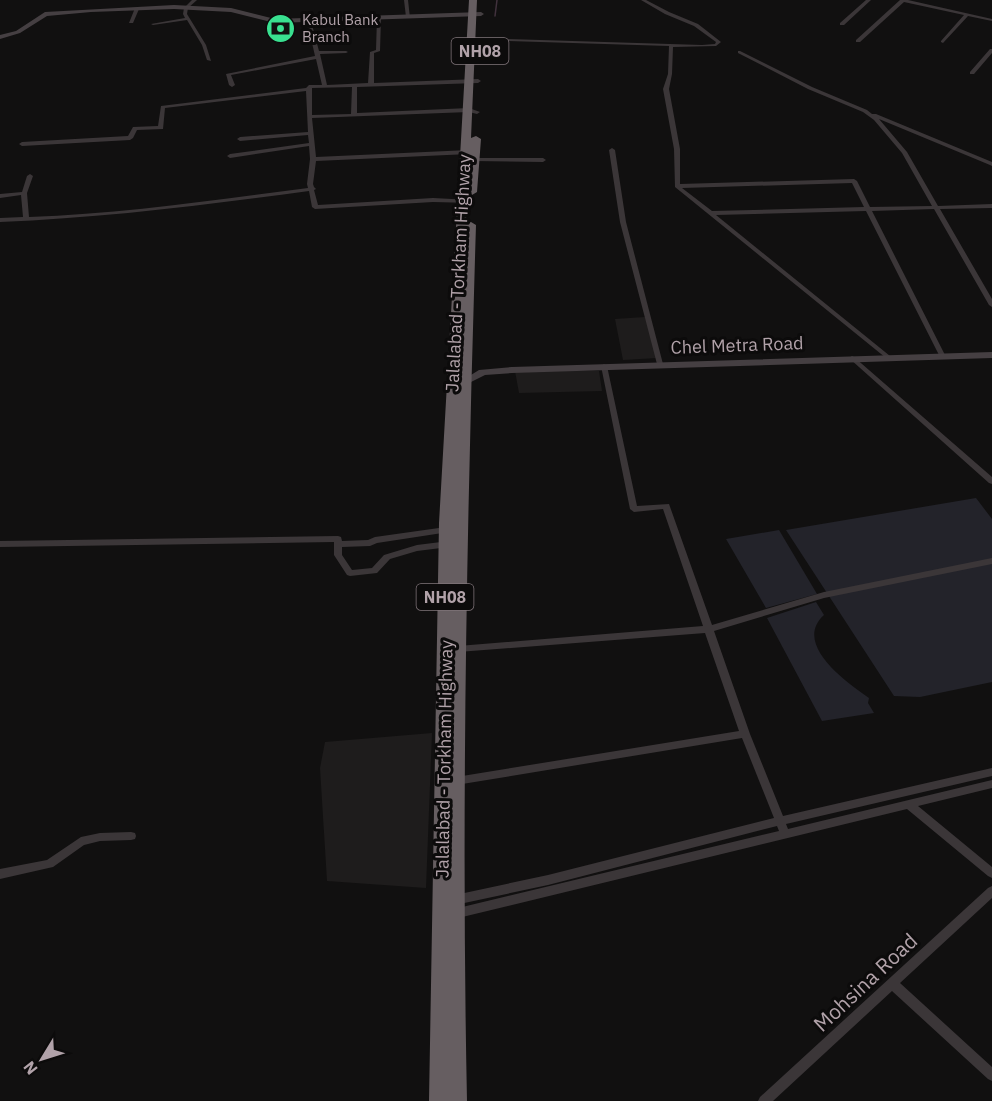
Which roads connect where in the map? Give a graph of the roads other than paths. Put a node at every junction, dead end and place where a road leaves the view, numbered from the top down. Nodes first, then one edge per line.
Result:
1 (162, 0) edge
2 (169, 0) edge
3 (195, 0) edge
4 (406, 0) edge
5 (473, 0) edge
6 (482, 0) edge
7 (643, 0) edge
8 (869, 0) edge
9 (902, 0) edge
10 (186, 8) junction
11 (137, 9) junction
12 (477, 15) junction
13 (967, 15) junction
14 (408, 17) junction
15 (380, 18) junction
16 (187, 19) junction
17 (992, 20) edge
18 (309, 21) junction
19 (131, 22) dead end
20 (153, 24) dead end
21 (842, 24) dead end
22 (0, 37) edge
23 (480, 39) junction
24 (858, 41) dead end
25 (943, 42) dead end
26 (671, 45) junction
27 (992, 50) edge
28 (346, 52) dead end
29 (740, 52) dead end
30 (317, 55) junction
31 (209, 60) dead end
32 (972, 73) dead end
33 (371, 84) junction
34 (232, 85) dead end
35 (355, 85) junction
36 (326, 86) junction
37 (309, 88) junction
38 (473, 96) junction
39 (866, 111) junction
40 (354, 114) junction
41 (309, 117) junction
42 (310, 133) junction
43 (240, 139) dead end
44 (21, 144) dead end
45 (312, 144) junction
46 (612, 150) dead end
47 (472, 155) junction
48 (230, 156) dead end
49 (313, 159) junction
50 (543, 160) dead end
51 (991, 165) edge
52 (30, 176) dead end
53 (678, 186) junction
54 (313, 189) junction
55 (24, 193) junction
56 (0, 196) edge
57 (466, 202) junction
58 (992, 206) edge
59 (937, 207) junction
60 (867, 208) junction
61 (710, 213) junction
62 (0, 220) edge
63 (26, 220) junction
64 (992, 306) edge
65 (942, 355) junction
66 (992, 355) edge
67 (888, 357) junction
68 (852, 358) junction
69 (466, 362) junction
70 (660, 364) junction
71 (604, 366) junction
72 (483, 372) junction
73 (464, 383) junction
74 (992, 481) edge
75 (450, 540) junction
76 (0, 544) edge
77 (338, 544) junction
78 (992, 561) edge
79 (452, 595) junction
80 (709, 629) junction
81 (458, 649) junction
82 (745, 734) junction
83 (992, 772) edge
84 (976, 776) junction
85 (456, 781) junction
86 (987, 786) edge
87 (887, 796) junction
88 (910, 804) junction
89 (893, 808) junction
90 (779, 821) junction
91 (785, 834) junction
92 (131, 836) dead end
93 (992, 873) edge
94 (0, 874) edge
95 (992, 891) edge
96 (490, 892) junction
97 (492, 905) junction
98 (448, 908) junction
99 (892, 983) junction
100 (454, 1046) junction
101 (992, 1075) edge
102 (771, 1099) edge
103 (440, 1101) edge
104 (448, 1101) edge
105 (456, 1101) edge

1 - 2 street
3 - 10 street
4 - 14 street
5 - 12 highway, Jalalabad - Torkham Highway / NH08
6 - 12 highway, Jalalabad - Torkham Highway / NH08
7 - 26 street
8 - 21 street
9 - 13 street
9 - 24 street
10 - 11 street
10 - 16 street
10 - 18 street
11 - 19 street
11 - 22 street
12 - 14 street
12 - 23 highway, Jalalabad - Torkham Highway / NH08
12 - 38 highway, Jalalabad - Torkham Highway / NH08
13 - 17 street
13 - 25 street
14 - 15 street
15 - 18 street
15 - 33 street
16 - 20 street
16 - 31 street
18 - 30 street
23 - 26 street
23 - 38 highway, Jalalabad - Torkham Highway / NH08
26 - 53 street
27 - 32 street
28 - 30 street
29 - 39 street
30 - 34 street
30 - 36 street
33 - 35 street
33 - 38 street
35 - 36 street
35 - 40 street
36 - 37 street
37 - 41 street
37 - 44 street
38 - 40 street
38 - 47 highway, Jalalabad - Torkham Highway / NH08
39 - 51 street
39 - 59 street
40 - 41 street
41 - 42 street
42 - 43 street
42 - 45 street
45 - 48 street
45 - 49 street
46 - 70 street
47 - 49 street
47 - 50 street
47 - 57 highway, Jalalabad - Torkham Highway / NH08
49 - 54 street
52 - 55 street
53 - 60 street
53 - 61 street
54 - 57 street
54 - 63 street
55 - 56 street
55 - 63 street
57 - 69 highway, Jalalabad - Torkham Highway / NH08
57 - 75 highway, Jalalabad - Torkham Highway / NH08
58 - 59 street
59 - 60 street
59 - 64 street
60 - 61 street
60 - 65 street
61 - 67 street
62 - 63 street
65 - 66 street, Chel Metra Road
65 - 67 street, Chel Metra Road
67 - 68 street, Chel Metra Road
68 - 70 street, Chel Metra Road
68 - 74 street
69 - 72 street
69 - 73 highway, Jalalabad - Torkham Highway / NH08
70 - 71 street, Chel Metra Road
71 - 72 street, Chel Metra Road
71 - 80 street
72 - 73 street
73 - 75 highway, Jalalabad - Torkham Highway / NH08
75 - 77 street
75 - 77 street
75 - 79 highway, Jalalabad - Torkham Highway / NH08
76 - 77 street
78 - 80 street
79 - 81 highway, Jalalabad - Torkham Highway / NH08
79 - 98 highway, Jalalabad - Torkham Highway / NH08
80 - 81 street
80 - 82 street
81 - 85 highway, Jalalabad - Torkham Highway / NH08
82 - 85 street
82 - 90 street
83 - 84 street
84 - 86 street
84 - 87 street
85 - 98 highway, Jalalabad - Torkham Highway / NH08
86 - 88 street
87 - 89 street
87 - 90 street
88 - 89 street
88 - 93 street
89 - 91 street
90 - 91 street
90 - 96 street
91 - 97 street
92 - 94 street
95 - 99 street, Mohsina Road
96 - 97 street
96 - 98 street
97 - 98 street
98 - 100 highway, Jalalabad - Torkham Highway / NH08
98 - 103 highway, Jalalabad - Torkham Highway / NH08
99 - 101 street
99 - 102 street, Mohsina Road
100 - 104 highway, Jalalabad - Torkham Highway / NH08
100 - 105 highway, Jalalabad - Torkham Highway / NH08

